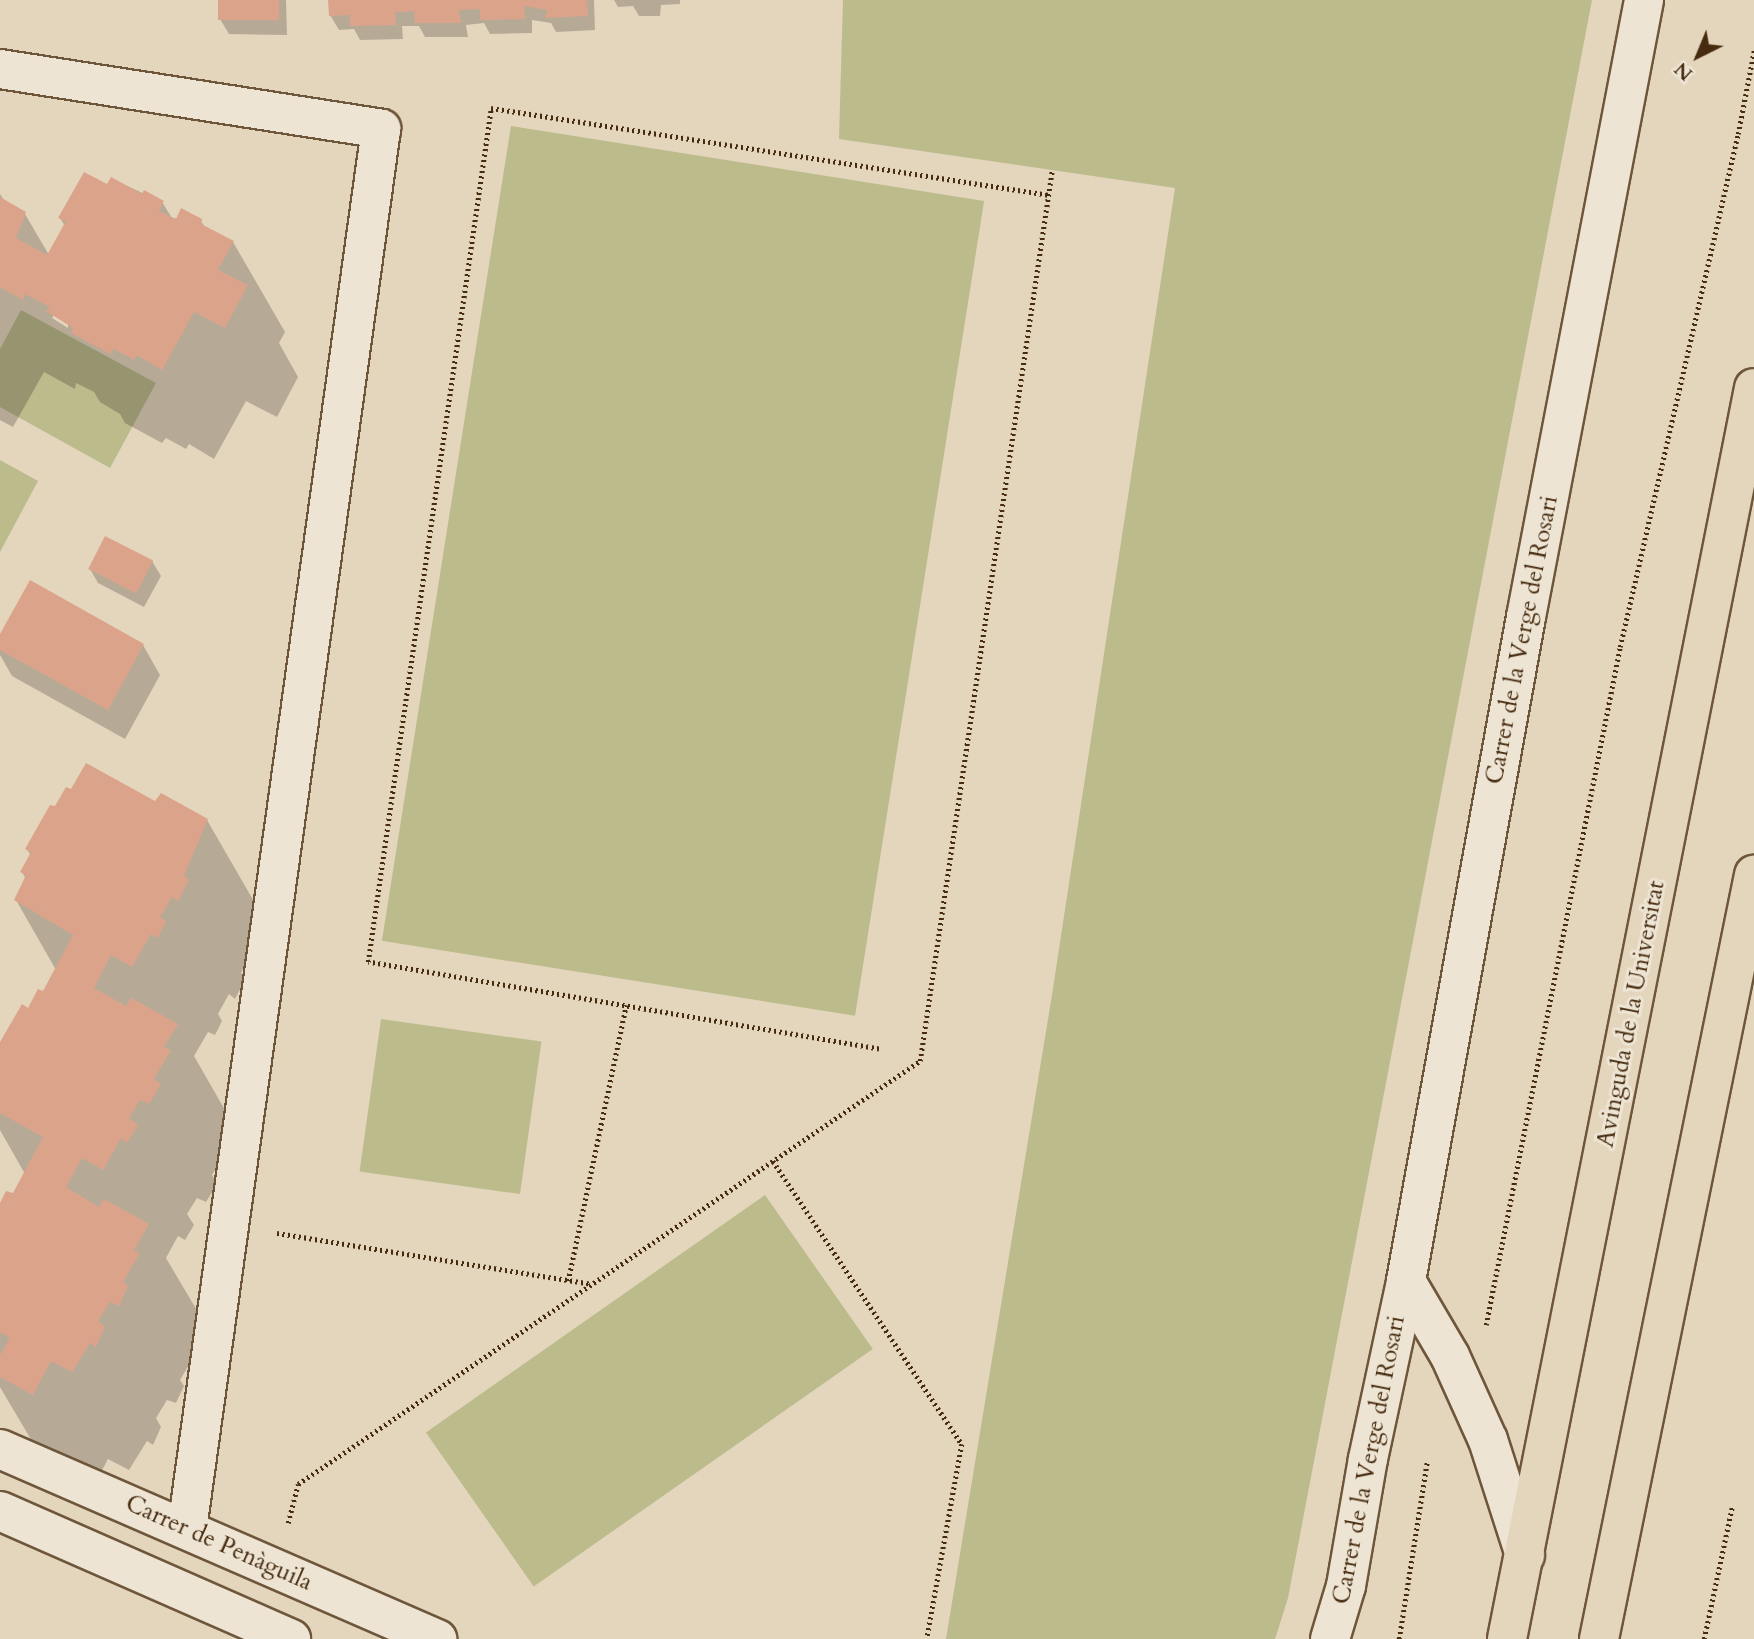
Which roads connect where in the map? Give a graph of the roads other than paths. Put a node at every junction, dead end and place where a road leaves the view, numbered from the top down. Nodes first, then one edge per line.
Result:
1 (1644, 0) edge
2 (0, 69) edge
3 (1754, 388) edge
4 (1754, 875) edge
5 (1406, 1281) junction
6 (0, 1449) edge
7 (0, 1511) edge
8 (187, 1529) junction
9 (1525, 1555) junction
10 (291, 1639) edge
11 (437, 1639) edge
12 (1331, 1639) edge
13 (1507, 1639) edge
14 (1598, 1639) edge

1 - 5 street, Carrer de la Verge del Rosari
2 - 8 street
3 - 9 main road, Avinguda de la Universitat
4 - 14 main road
5 - 9 street, Carrer de la Verge del Rosari
5 - 12 street, Carrer de la Verge del Rosari
6 - 8 street, Carrer de Penàguila
7 - 10 street
8 - 11 street, Carrer de Penàguila
9 - 13 main road, Avinguda de la Universitat

